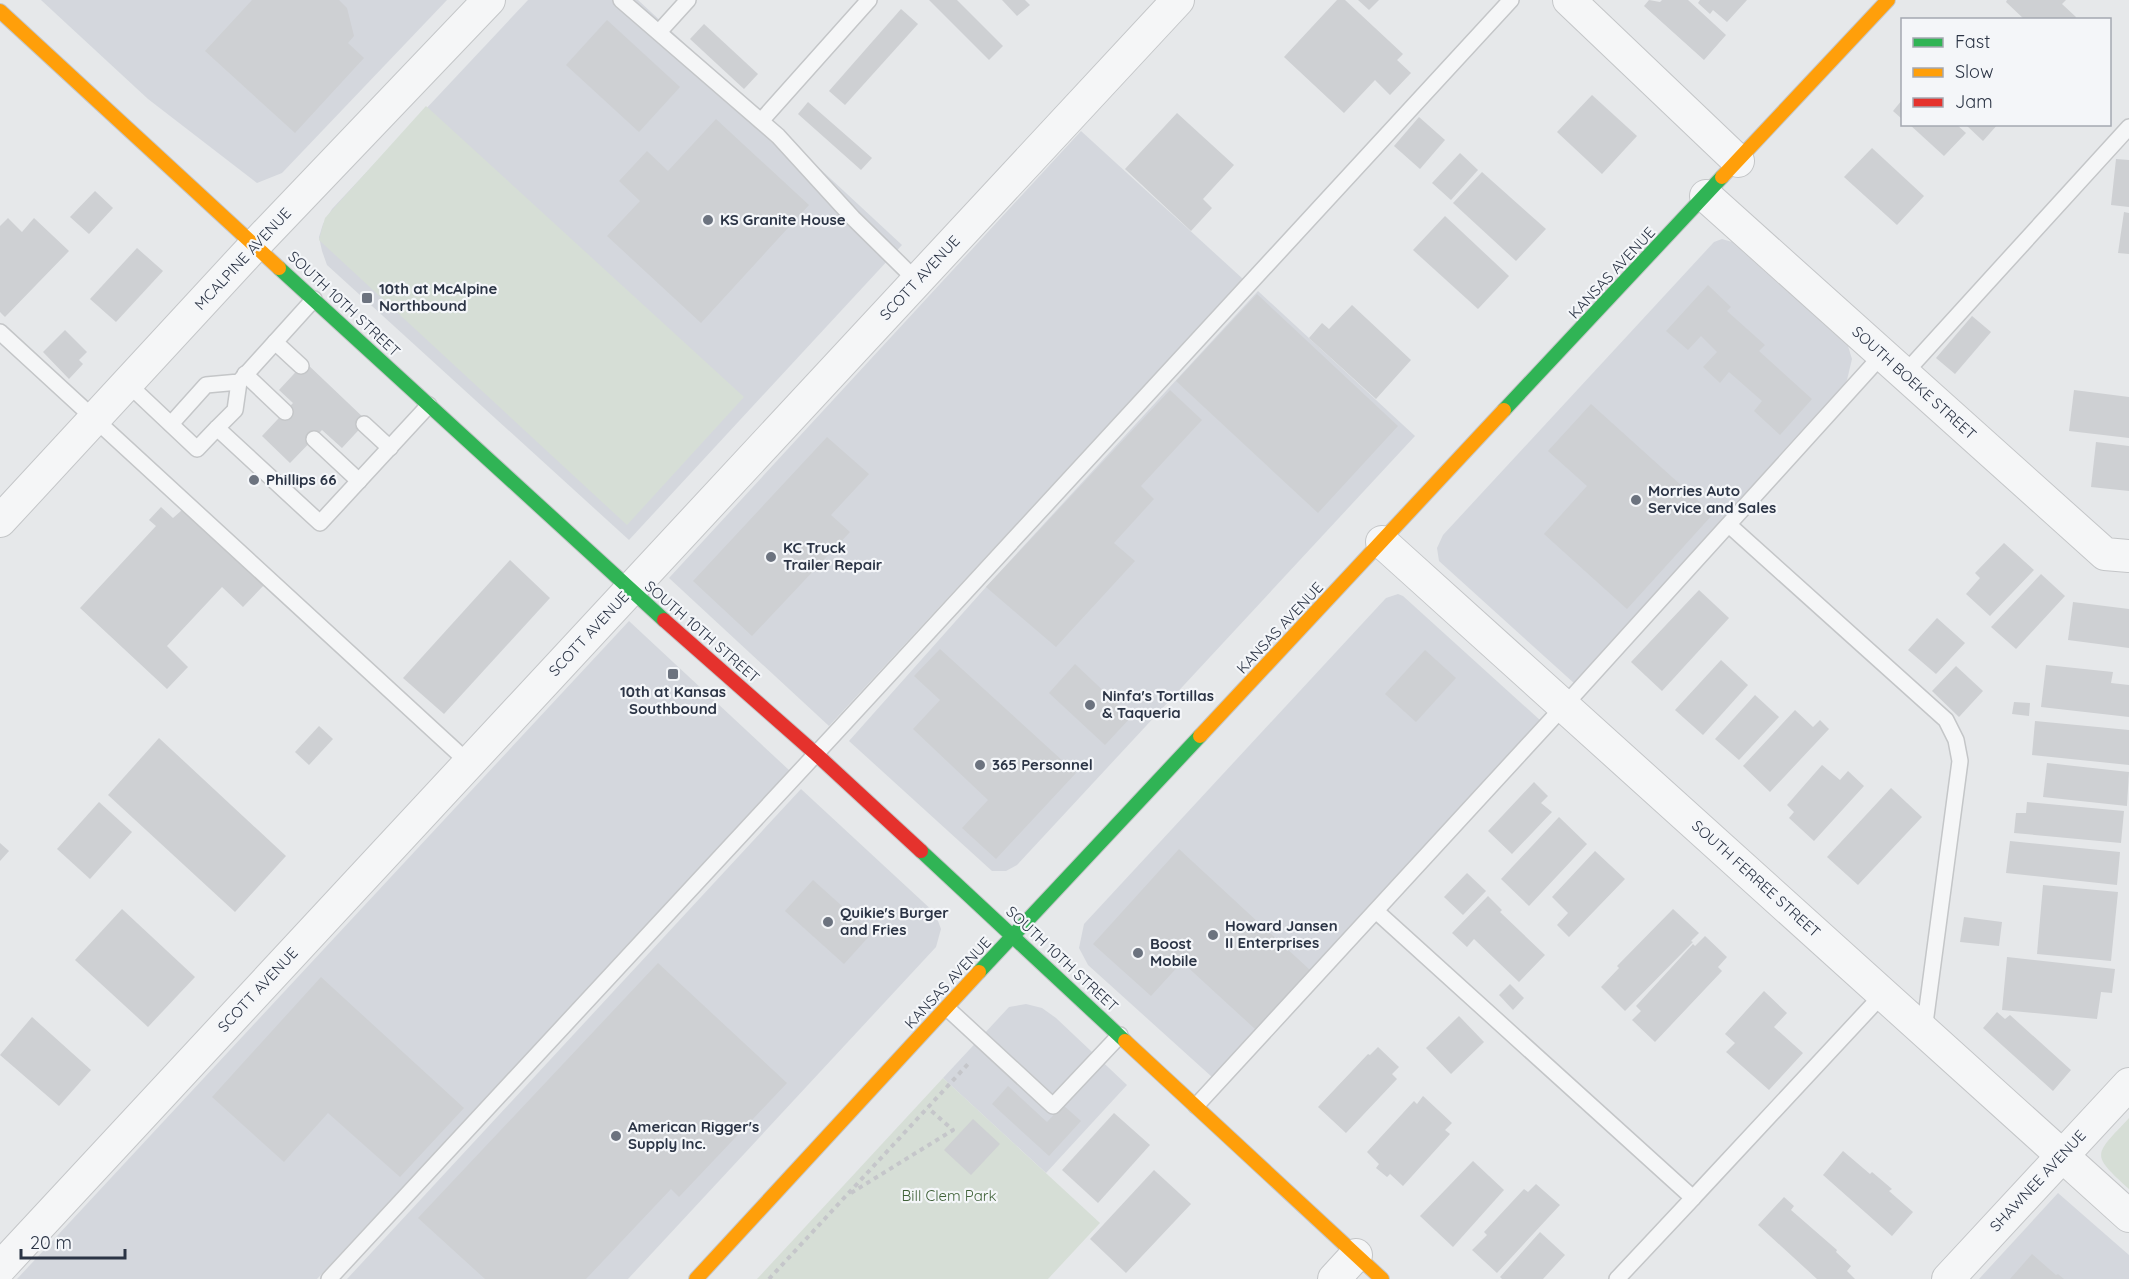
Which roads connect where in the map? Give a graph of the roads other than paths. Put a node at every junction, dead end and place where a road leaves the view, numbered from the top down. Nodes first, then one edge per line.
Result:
1 (489, 0) edge
2 (621, 0) edge
3 (688, 0) edge
4 (869, 0) edge
5 (1178, 0) edge
6 (1511, 0) edge
7 (1569, 0) edge
8 (1888, 0) edge
9 (0, 11) edge
10 (659, 32) junction
11 (761, 121) junction
12 (2129, 127) edge
13 (1738, 161) junction
14 (1706, 196) junction
15 (255, 245) junction
16 (917, 281) junction
17 (314, 299) junction
18 (0, 332) edge
19 (275, 342) junction
20 (1893, 364) junction
21 (301, 366) dead end
22 (242, 378) junction
23 (127, 384) junction
24 (429, 405) junction
25 (285, 412) dead end
26 (94, 420) junction
27 (171, 424) junction
28 (364, 424) dead end
29 (217, 428) junction
30 (314, 439) dead end
31 (390, 448) junction
32 (359, 481) junction
33 (0, 521) edge
34 (1729, 525) junction
35 (1382, 542) junction
36 (2129, 556) edge
37 (630, 590) junction
38 (1564, 706) junction
39 (816, 754) junction
40 (469, 763) junction
41 (1376, 911) junction
42 (1013, 936) junction
43 (1883, 994) junction
44 (947, 1008) junction
45 (1924, 1031) junction
46 (1120, 1035) junction
47 (2129, 1084) edge
48 (1196, 1106) junction
49 (2062, 1156) junction
50 (1693, 1198) junction
51 (2129, 1216) edge
52 (1356, 1255) junction
53 (0, 1268) edge
54 (329, 1279) edge
55 (696, 1279) edge
56 (1334, 1279) edge
57 (1382, 1279) edge
58 (1617, 1279) edge
59 (1948, 1279) edge

1 - 15 street, MCALPINE AVENUE
2 - 10 lane
3 - 10 lane
4 - 11 lane
5 - 16 street, SCOTT AVENUE
6 - 39 lane
7 - 13 street
8 - 13 street, KANSAS AVENUE
9 - 15 street, SOUTH 10TH STREET
10 - 11 lane
11 - 16 lane
12 - 20 lane
13 - 14 street, KANSAS AVENUE
14 - 20 street, SOUTH BOEKE STREET
14 - 35 street, KANSAS AVENUE
15 - 17 street, SOUTH 10TH STREET
15 - 23 street, MCALPINE AVENUE
16 - 37 street, SCOTT AVENUE
17 - 19 lane
17 - 24 street, SOUTH 10TH STREET
18 - 26 lane
19 - 21 lane
19 - 22 lane
20 - 34 lane
20 - 36 street, SOUTH BOEKE STREET
22 - 25 lane
22 - 27 lane
22 - 29 lane
23 - 26 street, MCALPINE AVENUE
23 - 27 lane
24 - 31 lane
24 - 37 street, SOUTH 10TH STREET
26 - 33 street, MCALPINE AVENUE
26 - 40 lane
27 - 29 lane
28 - 31 lane
29 - 32 lane
30 - 32 lane
31 - 32 lane
34 - 38 lane
34 - 45 lane
35 - 38 street, SOUTH FERREE STREET
35 - 42 street, KANSAS AVENUE
37 - 39 street, SOUTH 10TH STREET
37 - 40 street, SCOTT AVENUE
38 - 41 lane
38 - 43 street, SOUTH FERREE STREET
39 - 42 street, SOUTH 10TH STREET
39 - 54 lane
40 - 53 street, SCOTT AVENUE
41 - 48 lane
41 - 50 lane
42 - 44 street, KANSAS AVENUE
42 - 46 street, SOUTH 10TH STREET
43 - 45 street, SOUTH FERREE STREET
43 - 50 lane
44 - 46 lane
44 - 55 street, KANSAS AVENUE
45 - 49 street, SOUTH FERREE STREET
46 - 48 street, SOUTH 10TH STREET
47 - 49 street, SHAWNEE AVENUE
48 - 52 street, SOUTH 10TH STREET
49 - 51 street, SOUTH FERREE STREET
49 - 59 street, SHAWNEE AVENUE
50 - 58 lane
52 - 56 street
52 - 57 street, SOUTH 10TH STREET

